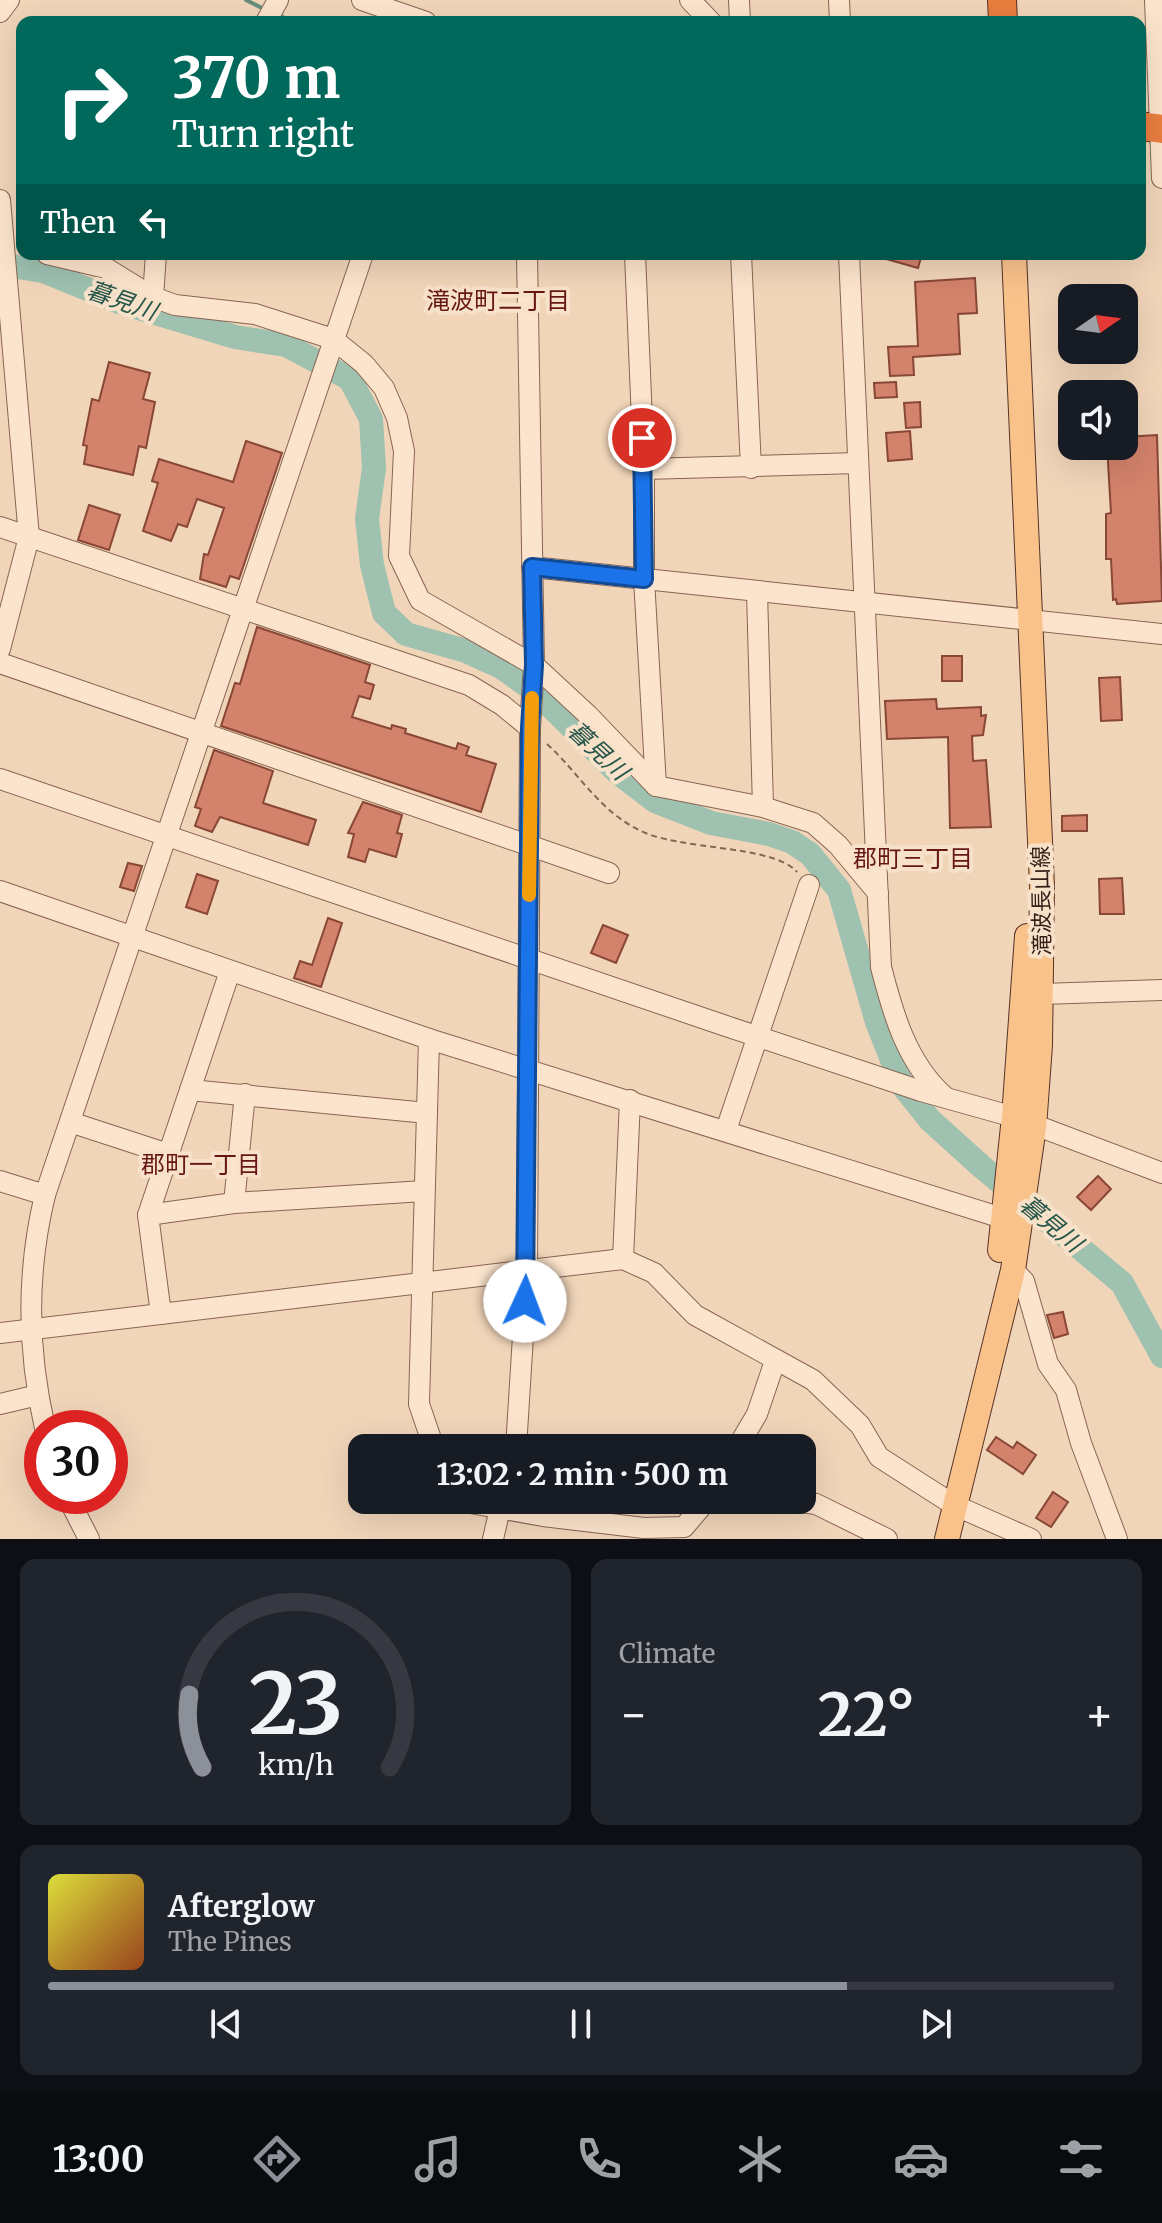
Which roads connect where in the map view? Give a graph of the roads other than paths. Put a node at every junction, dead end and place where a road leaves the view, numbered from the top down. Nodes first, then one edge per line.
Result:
1 (9, 0) edge
2 (362, 0) edge
3 (690, 0) edge
4 (1155, 0) edge
5 (397, 6) edge
6 (0, 12) edge
7 (415, 16) edge
8 (705, 16) edge
9 (1154, 128) edge
10 (1162, 178) edge
11 (0, 200) edge
12 (10, 248) edge
13 (72, 260) edge
14 (156, 260) edge
15 (361, 260) edge
16 (527, 260) edge
17 (635, 260) edge
18 (741, 260) edge
19 (849, 260) edge
20 (998, 260) edge
21 (1014, 260) edge
22 (153, 297) junction
23 (333, 339) junction
24 (858, 463) junction
25 (751, 468) junction
26 (644, 469) junction
27 (0, 527) edge
28 (29, 537) junction
29 (532, 567) junction
30 (644, 579) junction
31 (757, 592) junction
32 (866, 604) junction
33 (243, 611) junction
34 (1023, 620) junction
35 (1162, 634) edge
36 (0, 649) edge
37 (0, 663) edge
38 (534, 665) junction
39 (531, 724) junction
40 (201, 735) junction
41 (0, 779) edge
42 (656, 786) junction
43 (763, 807) junction
44 (168, 835) junction
45 (530, 847) junction
46 (609, 873) dead end
47 (809, 885) road end
48 (0, 891) edge
49 (878, 893) junction
50 (133, 937) junction
51 (528, 957) junction
52 (230, 971) junction
53 (1162, 990) edge
54 (1042, 994) junction
55 (758, 1037) junction
56 (429, 1039) junction
57 (529, 1070) junction
58 (190, 1090) junction
59 (245, 1094) junction
60 (946, 1099) junction
61 (630, 1100) junction
62 (427, 1113) junction
63 (70, 1122) junction
64 (1024, 1122) junction
65 (726, 1130) junction
66 (168, 1154) junction
67 (1162, 1173) edge
68 (0, 1181) edge
69 (424, 1191) junction
70 (45, 1195) junction
71 (234, 1203) junction
72 (148, 1215) junction
73 (1010, 1219) junction
74 (623, 1259) junction
75 (1013, 1270) junction
76 (527, 1272) junction
77 (422, 1283) junction
78 (161, 1314) junction
79 (30, 1330) junction
80 (0, 1333) edge
81 (775, 1361) junction
82 (38, 1395) junction
83 (0, 1404) edge
84 (41, 1410) edge
85 (429, 1434) edge
86 (517, 1434) edge
87 (745, 1434) edge
88 (949, 1502) junction
89 (816, 1504) edge
90 (76, 1514) edge
91 (499, 1514) edge
92 (557, 1514) edge
93 (695, 1514) edge
94 (89, 1539) edge
95 (493, 1539) edge
96 (887, 1539) edge
97 (933, 1539) edge
98 (947, 1539) edge
99 (1031, 1539) edge
100 (1117, 1539) edge

1 - 6 street
2 - 5 street
3 - 8 street
4 - 9 street
5 - 7 street
9 - 10 street
11 - 12 street
12 - 28 street
13 - 22 street
14 - 22 street
15 - 23 street
16 - 29 street
17 - 26 street
18 - 25 street
19 - 24 street
20 - 34 main road, 滝波長山線
21 - 34 main road, 滝波長山線
22 - 23 street
23 - 33 street
23 - 38 street
24 - 25 street
24 - 32 street
25 - 26 street
26 - 30 street
27 - 28 street
28 - 33 street
28 - 36 street
29 - 30 street
29 - 38 street
30 - 31 street
30 - 42 street
31 - 32 street
31 - 43 street
32 - 34 street
32 - 49 street
33 - 39 street
33 - 40 street
34 - 35 street
34 - 54 main road, 滝波長山線
34 - 64 main road, 滝波長山線
37 - 40 street
38 - 39 street
38 - 42 street
39 - 45 street
40 - 44 street
40 - 45 street
41 - 44 street
42 - 43 street
43 - 49 street
44 - 50 street
44 - 51 street
45 - 46 street
45 - 51 street
47 - 55 street
48 - 50 street
49 - 60 street
50 - 52 street
50 - 63 street
51 - 55 street
51 - 57 street
52 - 56 street
52 - 58 street
53 - 54 street
54 - 64 main road, 滝波長山線
55 - 60 street
55 - 65 street
56 - 57 street
56 - 62 street
57 - 61 street
57 - 76 street
58 - 59 street
58 - 66 street
59 - 62 street
59 - 71 street
60 - 64 street
61 - 65 street
61 - 74 street
62 - 69 street
63 - 66 street
63 - 70 street
64 - 67 street
64 - 73 main road, 滝波長山線
65 - 73 street
66 - 72 street
68 - 70 street
69 - 71 street
69 - 77 street
70 - 79 street
71 - 72 street
72 - 78 street
73 - 75 main road, 滝波長山線
73 - 88 main road, 滝波長山線
74 - 76 street
74 - 81 street
75 - 88 main road, 滝波長山線
75 - 100 street
76 - 77 street
76 - 86 street
77 - 78 street
77 - 85 street
78 - 79 street
79 - 80 street
79 - 82 street
81 - 87 street
81 - 88 street
82 - 83 street
82 - 84 street
88 - 97 main road, 滝波長山線
88 - 98 main road, 滝波長山線
88 - 99 street
89 - 96 street
90 - 94 street
91 - 95 street
92 - 93 street

